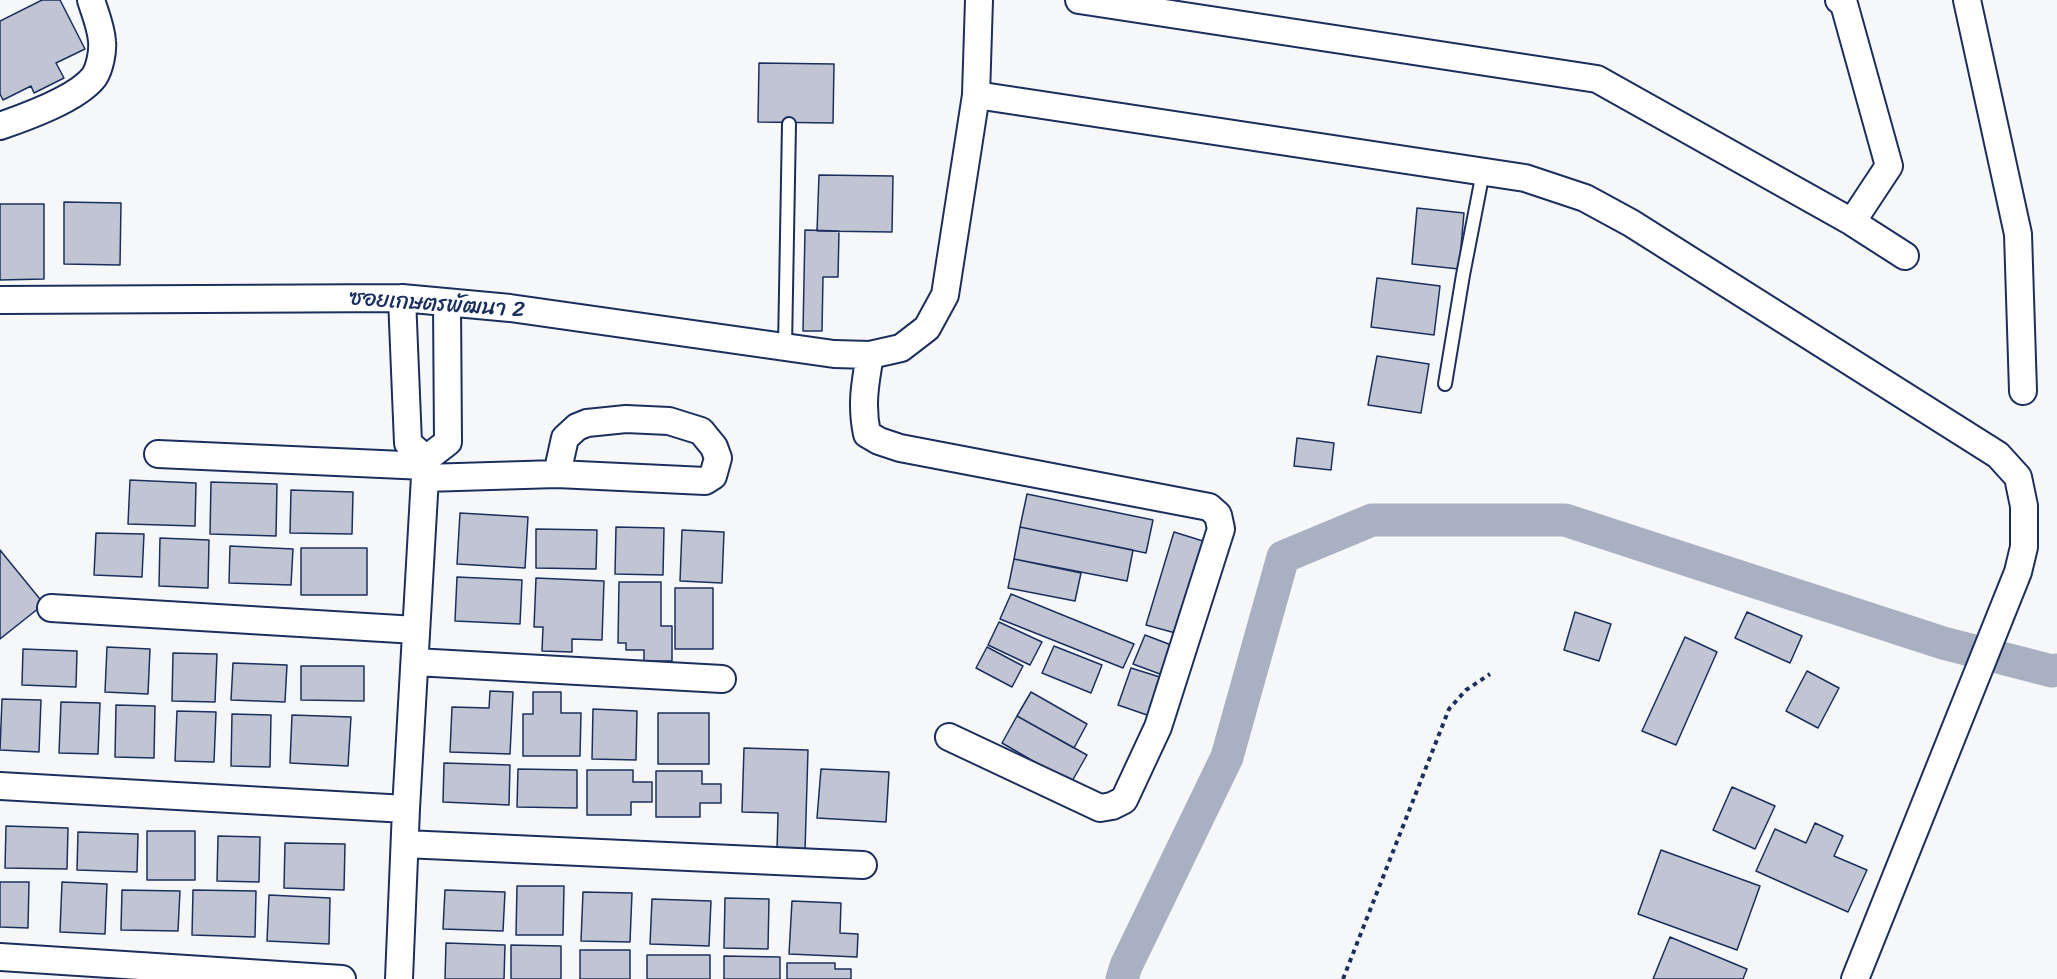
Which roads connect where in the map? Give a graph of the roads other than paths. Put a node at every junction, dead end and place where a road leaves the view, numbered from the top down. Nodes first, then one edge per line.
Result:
1 (91, 0) edge
2 (979, 0) edge
3 (1078, 0) edge
4 (1967, 0) edge
5 (1849, 1) edge
6 (976, 95) junction
7 (789, 124) dead end
8 (0, 126) edge
9 (1483, 172) junction
10 (1852, 222) junction
11 (1905, 256) dead end
12 (402, 298) junction
13 (0, 300) edge
14 (447, 303) junction
15 (785, 347) junction
16 (870, 355) junction
17 (1445, 384) dead end
18 (2023, 391) dead end
19 (158, 454) dead end
20 (425, 468) junction
21 (557, 474) junction
22 (51, 608) dead end
23 (416, 630) junction
24 (415, 662) junction
25 (722, 679) dead end
26 (949, 737) dead end
27 (0, 786) edge
28 (406, 809) junction
29 (405, 844) junction
30 (863, 865) dead end
31 (0, 957) edge
32 (342, 979) edge
33 (399, 979) edge
34 (1855, 979) edge

1 - 8 street
2 - 6 street, ซอยเกษตรพัฒนา 2
3 - 10 street
4 - 18 street
5 - 10 street
6 - 9 street
6 - 16 street, ซอยเกษตรพัฒนา 2
7 - 15 lane
9 - 17 lane
9 - 34 street
10 - 11 street
12 - 13 street, ซอยเกษตรพัฒนา 2
12 - 14 street, ซอยเกษตรพัฒนา 2
12 - 20 street
14 - 15 street, ซอยเกษตรพัฒนา 2
14 - 20 street
15 - 16 street, ซอยเกษตรพัฒนา 2
16 - 26 street
19 - 20 street
20 - 21 street
20 - 23 street
21 - 21 street
22 - 23 street
23 - 24 street
24 - 25 street
24 - 28 street
27 - 28 street
28 - 29 street
29 - 30 street
29 - 33 street
31 - 32 street

